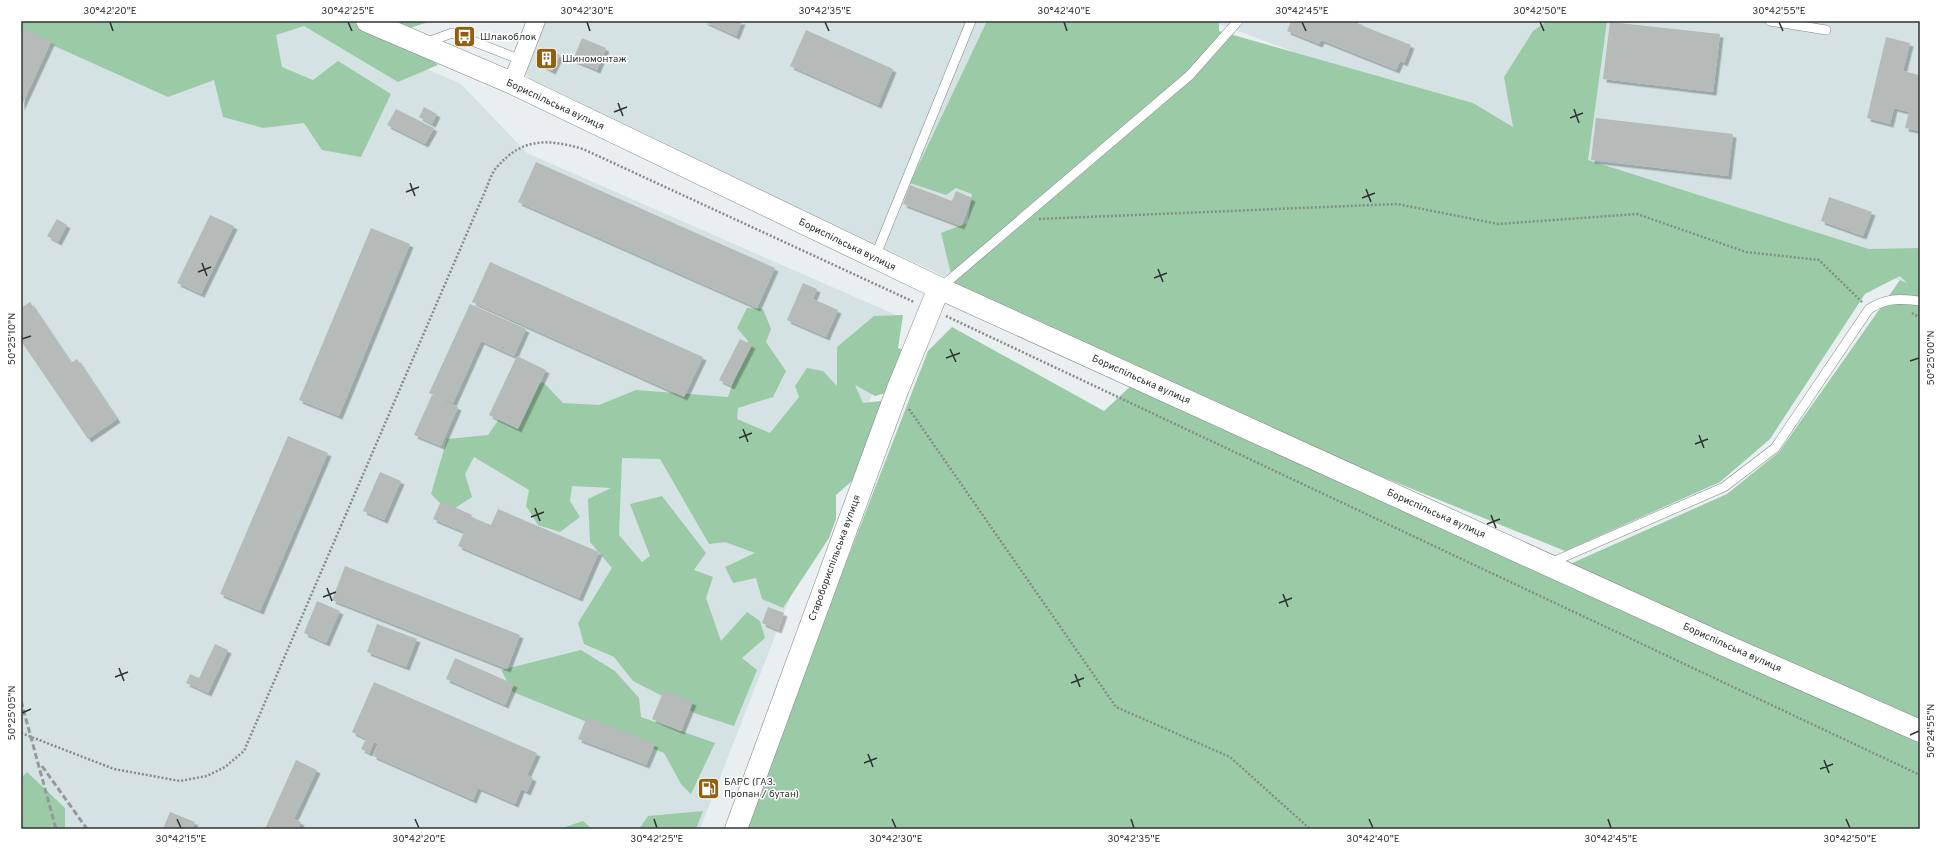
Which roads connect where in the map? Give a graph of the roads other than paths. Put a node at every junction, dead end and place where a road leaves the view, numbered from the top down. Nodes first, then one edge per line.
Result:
1 (367, 21) edge
2 (536, 21) edge
3 (971, 21) edge
4 (1238, 21) edge
5 (1770, 21) edge
6 (1826, 30) dead end
7 (419, 45) junction
8 (521, 60) junction
9 (512, 83) junction
10 (875, 258) junction
11 (939, 288) junction
12 (1920, 301) edge
13 (1547, 564) junction
14 (1920, 731) edge
15 (736, 829) edge

1 - 7 main road, Бориспільська вулиця
2 - 8 street
3 - 10 lane
4 - 11 lane
5 - 6 lane
7 - 8 lane
7 - 9 main road, Бориспільська вулиця
8 - 9 street
9 - 10 main road, Бориспільська вулиця
10 - 11 main road, Бориспільська вулиця
11 - 13 main road, Бориспільська вулиця
11 - 15 main road, Старобориспільська вулиця
12 - 13 lane
13 - 14 main road, Бориспільська вулиця

